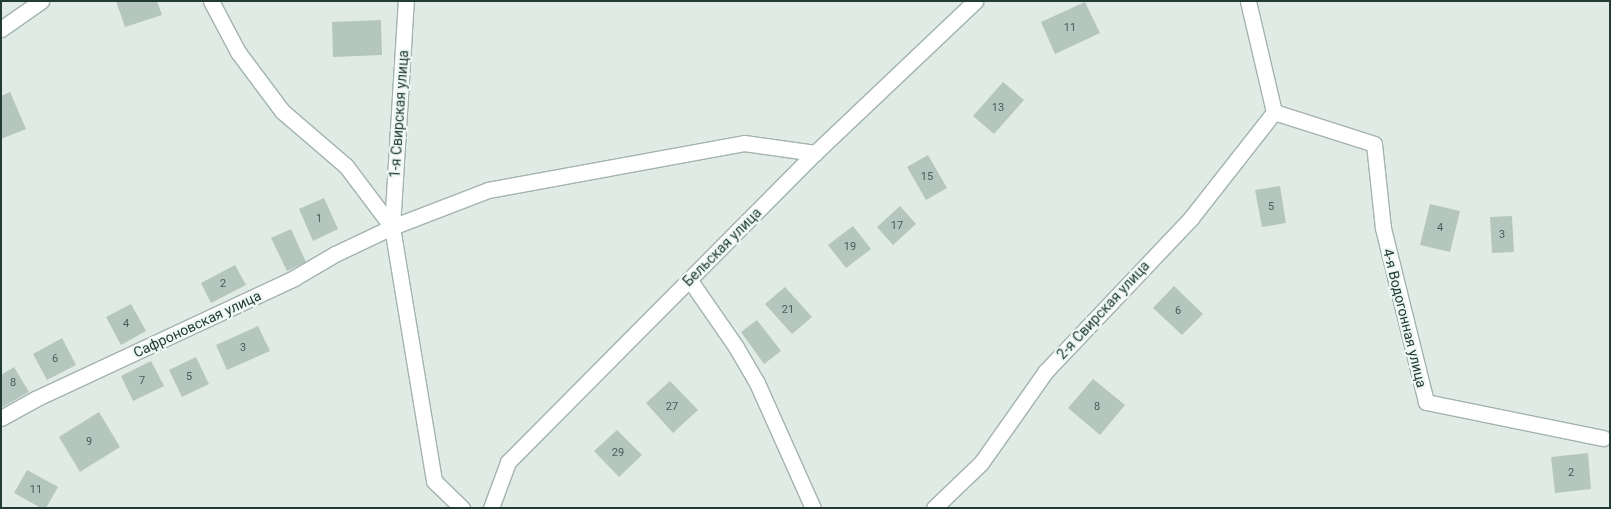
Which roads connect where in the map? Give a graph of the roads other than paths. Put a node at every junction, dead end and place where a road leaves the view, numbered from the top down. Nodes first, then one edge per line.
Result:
1 (41, 1) edge
2 (211, 1) edge
3 (406, 1) edge
4 (975, 1) edge
5 (1248, 1) edge
6 (1, 29) edge
7 (1274, 112) junction
8 (815, 153) junction
9 (392, 227) junction
10 (689, 279) junction
11 (1, 418) edge
12 (1603, 438) dead end
13 (462, 508) edge
14 (490, 508) edge
15 (813, 508) edge
16 (934, 508) edge

1 - 6 street
2 - 9 street
3 - 9 street, 1-я Свирская улица
4 - 8 street, Бельская улица
5 - 7 street
7 - 12 street, 4-я Водогонная улица
7 - 16 street, 2-я Свирская улица
8 - 9 street, Сафроновская улица
8 - 10 street, Бельская улица
9 - 11 street, Сафроновская улица
9 - 13 street
10 - 14 street, Бельская улица
10 - 15 street

